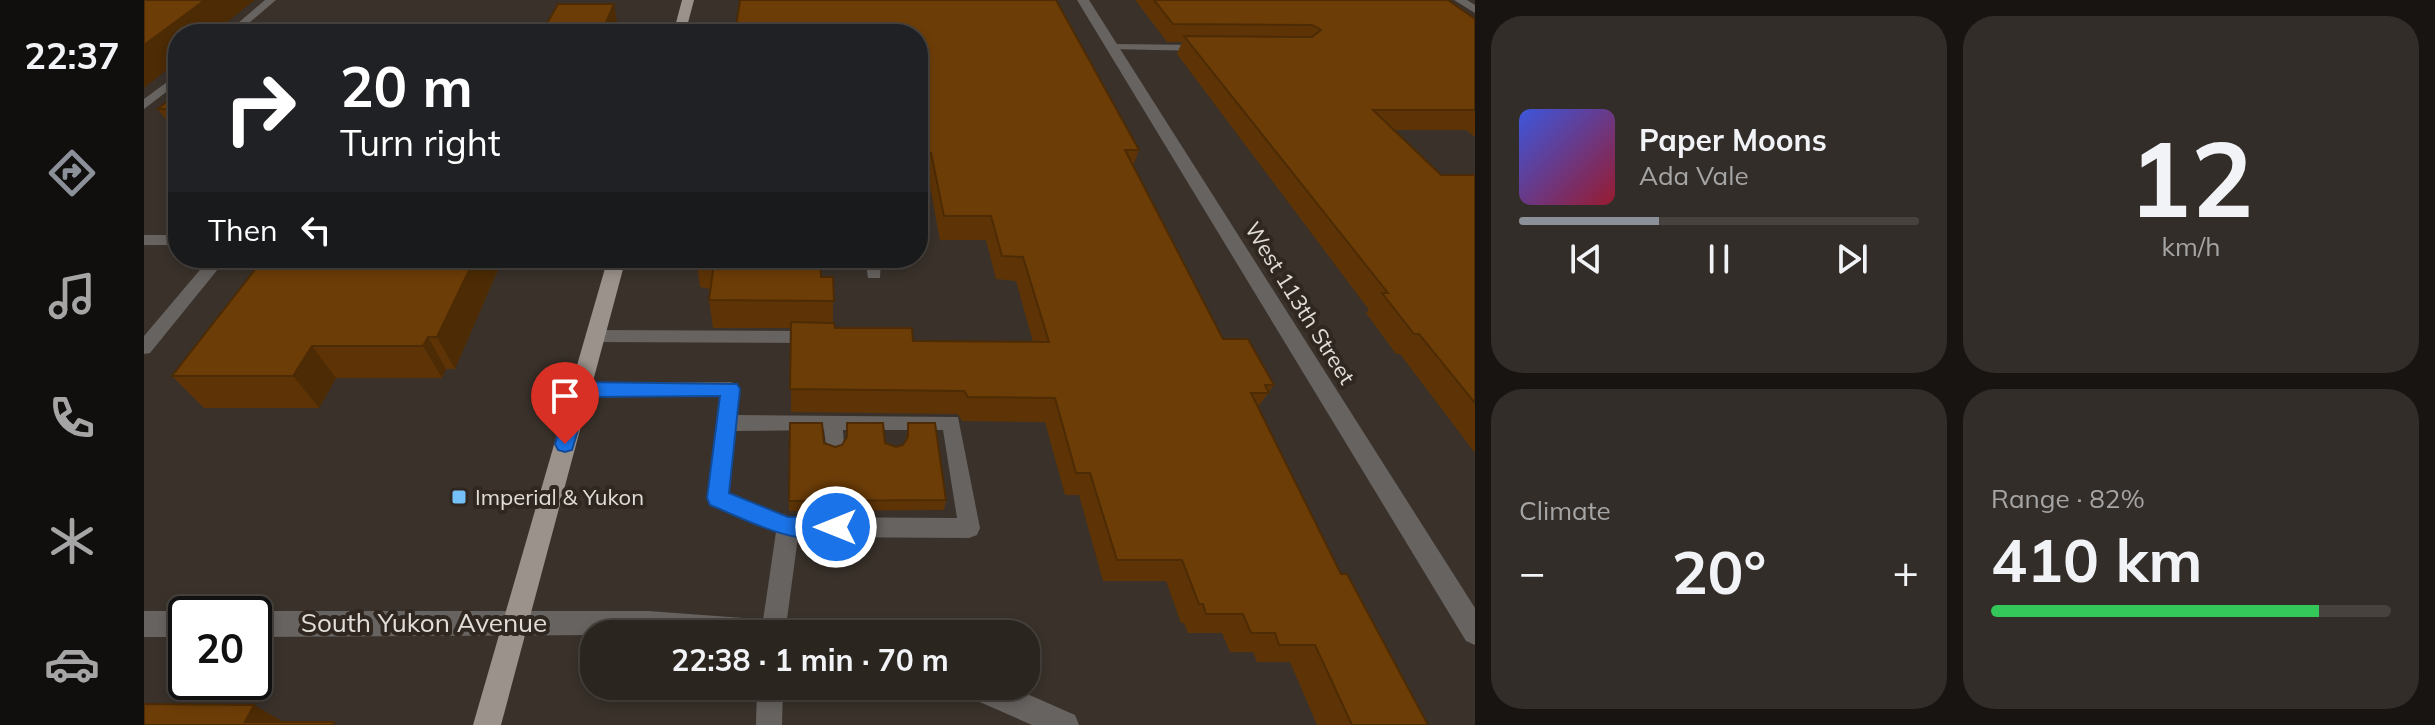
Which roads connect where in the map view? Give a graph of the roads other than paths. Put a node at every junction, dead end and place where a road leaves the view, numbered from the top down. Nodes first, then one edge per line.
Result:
1 (271, 0) edge
2 (688, 0) edge
3 (1083, 0) edge
4 (1460, 0) edge
5 (1475, 10) edge
6 (242, 24) edge
7 (682, 24) edge
8 (1113, 47) junction
9 (1209, 48) edge
10 (168, 85) edge
11 (144, 105) edge
12 (144, 240) edge
13 (168, 240) edge
14 (211, 268) edge
15 (614, 268) edge
16 (595, 336) junction
17 (840, 337) edge
18 (144, 348) edge
19 (580, 390) junction
20 (726, 423) junction
21 (833, 423) junction
22 (893, 423) junction
23 (834, 446) edge
24 (894, 446) edge
25 (788, 527) junction
26 (778, 620) edge
27 (517, 622) junction
28 (580, 623) edge
29 (144, 624) edge
30 (168, 624) edge
31 (272, 624) edge
32 (1475, 632) edge
33 (770, 700) edge
34 (1008, 700) edge
35 (487, 725) edge
36 (769, 725) edge
37 (1065, 725) edge

1 - 6 lane
2 - 7 main road
3 - 8 street, West 113th Street
4 - 5 street
8 - 9 lane
8 - 32 street, West 113th Street
10 - 11 lane
12 - 13 lane
14 - 18 lane
15 - 16 main road
16 - 17 lane
16 - 19 main road
19 - 20 lane
19 - 27 main road
20 - 21 lane
20 - 25 lane
21 - 22 lane
21 - 23 lane
22 - 24 lane
22 - 25 lane
25 - 26 lane
27 - 28 street, South Yukon Avenue
27 - 31 street, South Yukon Avenue
27 - 35 main road
29 - 30 street
33 - 36 lane
34 - 37 street

